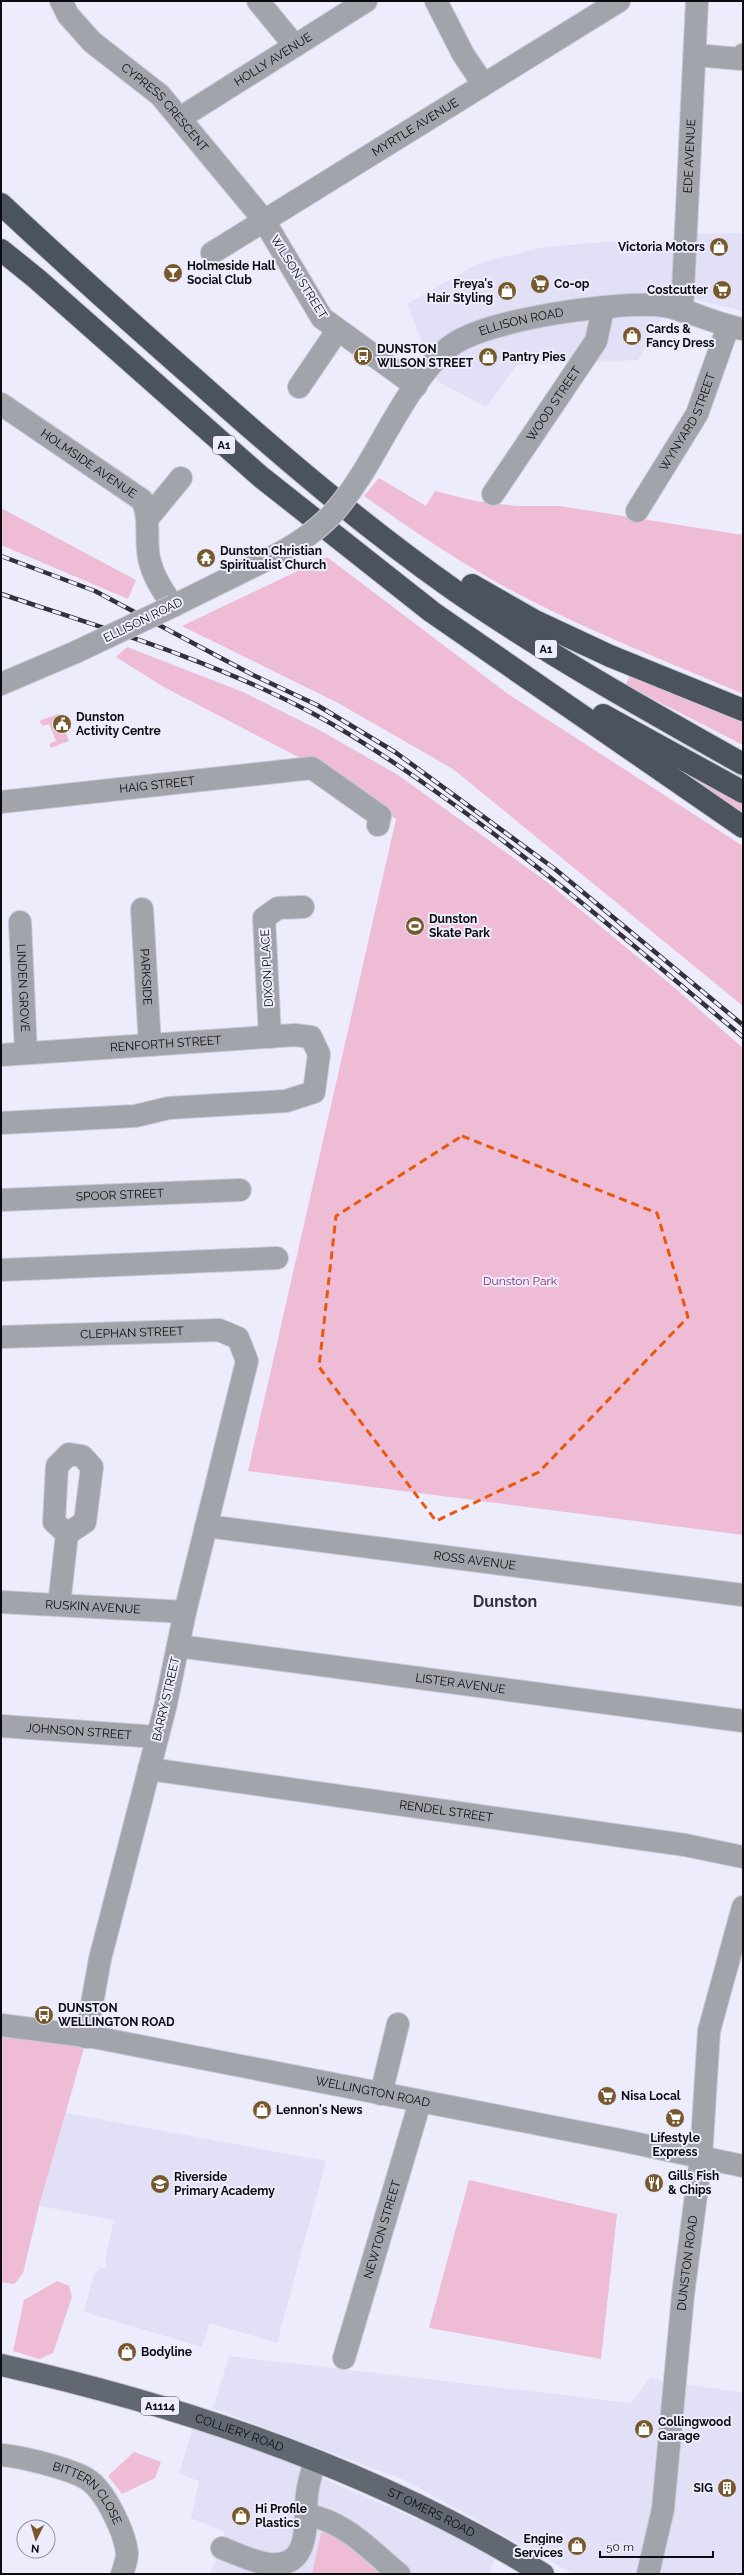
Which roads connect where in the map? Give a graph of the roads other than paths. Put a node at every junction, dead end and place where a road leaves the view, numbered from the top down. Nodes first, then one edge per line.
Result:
1 (61, 1) edge
2 (258, 1) edge
3 (366, 1) edge
4 (436, 1) edge
5 (619, 1) edge
6 (698, 1) edge
7 (295, 46) junction
8 (696, 55) junction
9 (743, 55) edge
10 (483, 84) junction
11 (180, 118) junction
12 (1, 204) edge
13 (263, 219) junction
14 (1, 246) edge
15 (1, 250) edge
16 (212, 253) dead end
17 (24, 268) junction
18 (603, 309) junction
19 (682, 311) junction
20 (735, 328) edge
21 (338, 331) junction
22 (416, 386) junction
23 (299, 387) dead end
24 (1, 404) edge
25 (182, 478) dead end
26 (493, 494) dead end
27 (637, 511) dead end
28 (148, 518) junction
29 (359, 519) junction
30 (173, 606) junction
31 (432, 612) junction
32 (1, 684) edge
33 (743, 710) edge
34 (743, 764) edge
35 (743, 792) edge
36 (1, 802) edge
37 (378, 825) dead end
38 (743, 827) edge
39 (303, 908) dead end
40 (142, 909) dead end
41 (20, 922) dead end
42 (270, 1037) junction
43 (150, 1045) junction
44 (26, 1053) junction
45 (1, 1055) edge
46 (1, 1123) edge
47 (240, 1190) dead end
48 (1, 1200) edge
49 (277, 1258) dead end
50 (1, 1270) edge
51 (1, 1337) edge
52 (247, 1361) joint
53 (206, 1526) junction
54 (67, 1534) dead end
55 (743, 1595) edge
56 (1, 1602) edge
57 (59, 1605) junction
58 (185, 1612) junction
59 (178, 1646) junction
60 (743, 1722) edge
61 (1, 1726) edge
62 (157, 1737) junction
63 (149, 1769) junction
64 (743, 1857) edge
65 (743, 1907) edge
66 (398, 2024) dead end
67 (1, 2025) edge
68 (86, 2037) junction
69 (381, 2094) junction
70 (420, 2102) junction
71 (701, 2157) junction
72 (743, 2166) edge
73 (344, 2358) dead end
74 (1, 2365) edge
75 (1, 2455) edge
76 (315, 2461) junction
77 (307, 2515) junction
78 (222, 2548) dead end
79 (122, 2574) edge
80 (399, 2574) edge
81 (543, 2574) edge
82 (648, 2574) edge

1 - 11 street, CYPRESS CRESCENT
2 - 7 street
3 - 7 street, HOLLY AVENUE
4 - 10 street
5 - 10 street, MYRTLE AVENUE
6 - 8 street, EDE AVENUE
7 - 11 street, HOLLY AVENUE
8 - 9 street
8 - 19 street, EDE AVENUE
10 - 13 street, MYRTLE AVENUE
11 - 13 street, CYPRESS CRESCENT
12 - 29 highway, A1
13 - 16 street, MYRTLE AVENUE
13 - 21 street, WILSON STREET
14 - 17 highway, A1
15 - 17 highway
17 - 31 highway, A1
18 - 19 street, ELLISON ROAD
18 - 22 street, ELLISON ROAD
18 - 26 street, WOOD STREET
19 - 20 street, ELLISON ROAD
20 - 27 street, WYNYARD STREET
21 - 22 street, WILSON STREET
21 - 23 street
22 - 30 street, ELLISON ROAD, bridge
24 - 28 street, HOLMSIDE AVENUE
25 - 28 street
28 - 30 street, HOLMSIDE AVENUE
29 - 33 highway
29 - 34 highway, A1
30 - 32 street, ELLISON ROAD, bridge
31 - 35 highway, A1
31 - 38 highway
36 - 37 street, HAIG STREET
39 - 42 street, DIXON PLACE
40 - 43 street, PARKSIDE
41 - 44 street, LINDEN GROVE
42 - 43 street, RENFORTH STREET
42 - 46 street, RENFORTH STREET
43 - 44 street, RENFORTH STREET
44 - 45 street, RENFORTH STREET
47 - 48 street, SPOOR STREET
49 - 50 street
51 - 52 street, CLEPHAN STREET
52 - 53 street, BARRY STREET
53 - 55 street, ROSS AVENUE
53 - 58 street, BARRY STREET
54 - 57 street
56 - 57 street, RUSKIN AVENUE
57 - 58 street, RUSKIN AVENUE
58 - 59 street, BARRY STREET
59 - 60 street, LISTER AVENUE
59 - 62 street, BARRY STREET
61 - 62 street, JOHNSON STREET
62 - 63 street, BARRY STREET
63 - 64 street, RENDEL STREET
63 - 68 street, BARRY STREET
65 - 71 street, DUNSTON ROAD
66 - 69 street
67 - 68 street, WELLINGTON ROAD
68 - 69 street, WELLINGTON ROAD
69 - 70 street, WELLINGTON ROAD
70 - 71 street, WELLINGTON ROAD
70 - 73 street, NEWTON STREET
71 - 72 street, WELLINGTON ROAD
71 - 82 street, DUNSTON ROAD
74 - 76 main road, COLLIERY ROAD / A1114
75 - 79 street, BITTERN CLOSE
76 - 77 street
76 - 81 main road, ST OMERS ROAD / A1114
77 - 78 street
77 - 80 street

